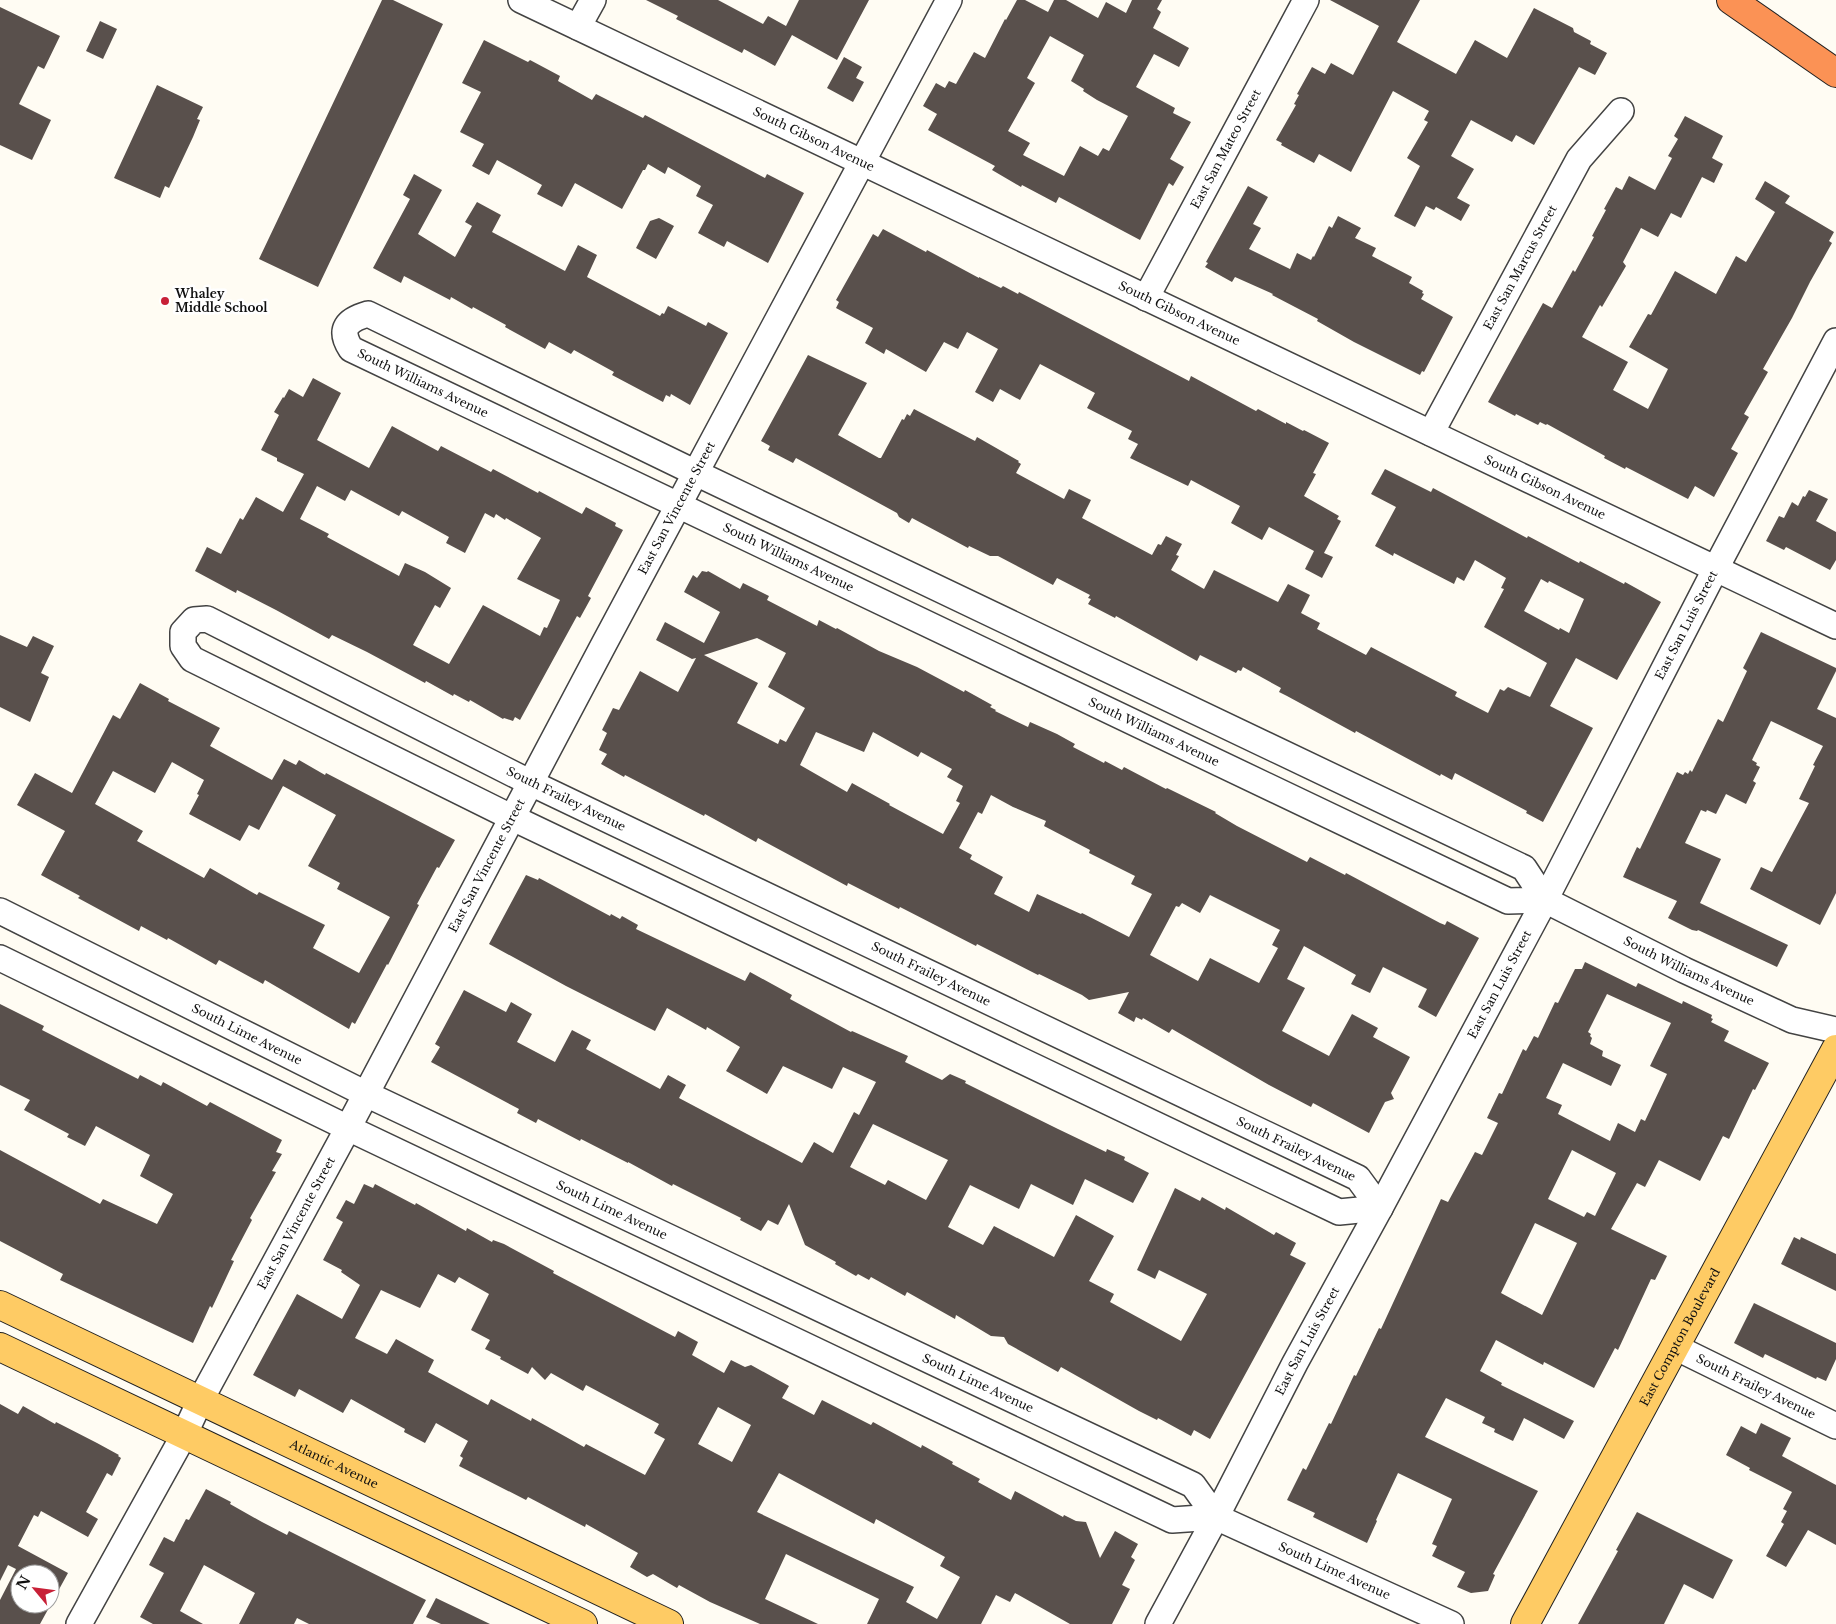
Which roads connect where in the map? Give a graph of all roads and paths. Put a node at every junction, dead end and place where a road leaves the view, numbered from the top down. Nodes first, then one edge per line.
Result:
1 (521, 0) edge
2 (593, 0) edge
3 (950, 0) edge
4 (1306, 0) edge
5 (1730, 0) edge
6 (578, 27) junction
7 (1836, 73) edge
8 (1621, 111) dead end
9 (862, 162) junction
10 (1146, 298) junction
11 (1836, 341) edge
12 (1431, 433) junction
13 (696, 473) junction
14 (678, 506) junction
15 (1716, 568) junction
16 (1836, 626) edge
17 (531, 783) junction
18 (513, 818) junction
19 (1545, 900) junction
20 (0, 911) edge
21 (0, 958) edge
22 (1836, 1030) edge
23 (1836, 1049) edge
24 (366, 1094) junction
25 (348, 1128) junction
26 (1380, 1208) junction
27 (0, 1305) edge
28 (0, 1347) edge
29 (1675, 1347) junction
30 (200, 1401) junction
31 (1836, 1426) edge
32 (184, 1435) junction
33 (1216, 1518) junction
34 (79, 1624) edge
35 (583, 1624) edge
36 (669, 1624) edge
37 (1158, 1624) edge
38 (1451, 1624) edge
39 (1525, 1624) edge

1 - 6 street, South Gibson Avenue
2 - 6 street
3 - 9 street, East San Vincente Street
4 - 10 street, East San Mateo Street
5 - 7 highway
6 - 9 street, South Gibson Avenue
8 - 12 street, East San Marcus Street
9 - 10 street, South Gibson Avenue
9 - 13 street, East San Vincente Street
10 - 12 street, South Gibson Avenue
11 - 15 street, East San Luis Street
12 - 15 street, South Gibson Avenue
13 - 14 street, East San Vincente Street
13 - 14 street, South Williams Avenue
13 - 19 street, South Williams Avenue
14 - 17 street, East San Vincente Street
14 - 19 street, South Williams Avenue
15 - 16 street, South Gibson Avenue
15 - 19 street, East San Luis Street
17 - 18 street, East San Vincente Street
17 - 18 street, South Frailey Avenue
17 - 26 street, South Frailey Avenue
18 - 24 street, East San Vincente Street
18 - 26 street, South Frailey Avenue
19 - 22 street, South Williams Avenue
19 - 26 street, East San Luis Street
20 - 24 street, South Lime Avenue
21 - 25 street, South Lime Avenue
23 - 29 main road, East Compton Boulevard
24 - 25 street, East San Vincente Street
24 - 33 street, South Lime Avenue
25 - 30 street, East San Vincente Street
25 - 33 street, South Lime Avenue
26 - 33 street, East San Luis Street
27 - 30 main road, Atlantic Avenue
28 - 32 main road
29 - 31 street, South Frailey Avenue
29 - 39 main road, East Compton Boulevard
30 - 32 street, East San Vincente Street
30 - 36 main road, Atlantic Avenue
32 - 34 street, East San Vincente Street
32 - 35 main road
33 - 37 street, East San Luis Street
33 - 38 street, South Lime Avenue

